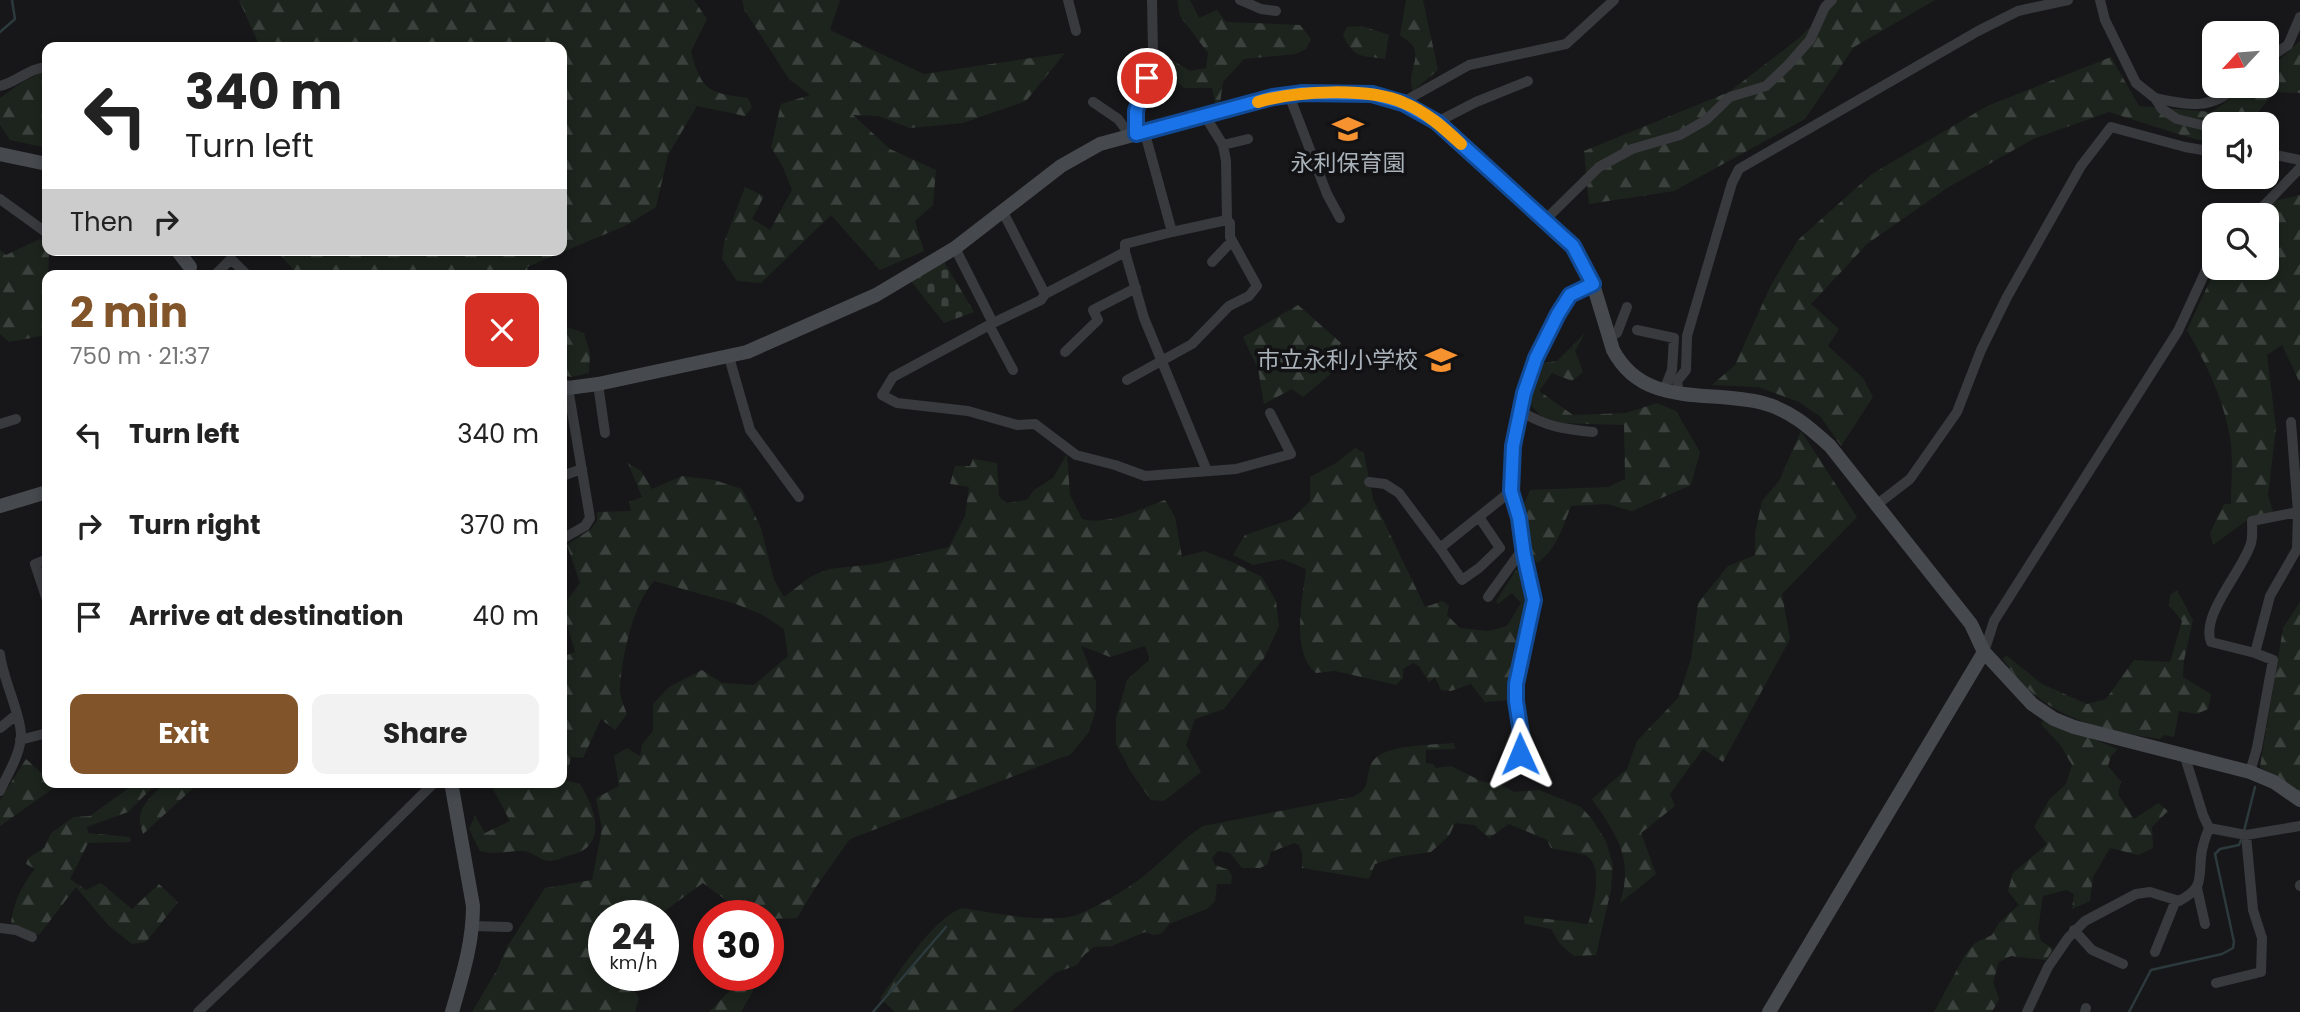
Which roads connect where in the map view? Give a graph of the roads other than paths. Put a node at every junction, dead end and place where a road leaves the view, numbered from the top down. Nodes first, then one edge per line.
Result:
1 (1068, 0) edge
2 (1152, 0) edge
3 (1240, 0) edge
4 (1614, 0) edge
5 (1832, 0) edge
6 (2068, 0) edge
7 (2100, 0) edge
8 (1276, 11) dead end
9 (2300, 17) edge
10 (1076, 31) dead end
11 (2279, 52) edge
12 (42, 67) edge
13 (1528, 81) dead end
14 (0, 86) edge
15 (1289, 95) junction
16 (2155, 98) junction
17 (2224, 98) edge
18 (1093, 102) dead end
19 (1403, 103) junction
20 (1205, 116) junction
21 (1437, 122) junction
22 (2202, 125) edge
23 (1137, 133) junction
24 (1248, 139) dead end
25 (1223, 145) junction
26 (2202, 150) edge
27 (0, 154) edge
28 (2279, 156) edge
29 (2300, 160) edge
30 (42, 163) edge
31 (2300, 168) edge
32 (0, 199) edge
33 (2266, 203) edge
34 (1003, 212) junction
35 (1340, 218) dead end
36 (1227, 220) junction
37 (1545, 220) junction
38 (42, 229) edge
39 (1172, 232) junction
40 (1232, 241) junction
41 (954, 248) junction
42 (1125, 252) junction
43 (182, 256) edge
44 (1212, 262) dead end
45 (194, 270) edge
46 (220, 270) edge
47 (242, 270) edge
48 (2202, 279) edge
49 (1593, 284) junction
50 (1136, 288) junction
51 (1045, 294) junction
52 (1628, 307) dead end
53 (991, 324) junction
54 (1637, 330) dead end
55 (1609, 337) junction
56 (1065, 352) dead end
57 (729, 357) junction
58 (1161, 363) junction
59 (1013, 370) dead end
60 (1127, 380) dead end
61 (598, 384) junction
62 (567, 387) edge
63 (1671, 392) junction
64 (567, 397) edge
65 (1520, 411) junction
66 (1270, 412) dead end
67 (16, 419) dead end
68 (2291, 422) dead end
69 (0, 424) edge
70 (1593, 432) dead end
71 (605, 433) dead end
72 (582, 469) junction
73 (1207, 471) junction
74 (567, 474) edge
75 (1369, 482) dead end
76 (1511, 491) junction
77 (42, 493) edge
78 (799, 497) dead end
79 (0, 506) edge
80 (1875, 506) junction
81 (2299, 512) edge
82 (1479, 517) junction
83 (567, 536) edge
84 (1440, 548) junction
85 (1500, 548) junction
86 (1521, 554) junction
87 (42, 561) edge
88 (42, 585) edge
89 (1488, 597) dead end
90 (1984, 652) junction
91 (2255, 653) junction
92 (0, 654) edge
93 (16, 715) junction
94 (0, 728) edge
95 (42, 734) edge
96 (20, 740) junction
97 (1520, 754) dead end
98 (2184, 754) junction
99 (2250, 772) junction
100 (429, 788) edge
101 (452, 788) edge
102 (0, 791) edge
103 (2300, 800) edge
104 (2300, 826) edge
105 (2209, 828) junction
106 (2245, 834) junction
107 (2197, 888) junction
108 (2176, 900) junction
109 (2205, 924) dead end
110 (473, 926) junction
111 (508, 927) dead end
112 (0, 928) edge
113 (2074, 930) junction
114 (32, 937) dead end
115 (2155, 952) dead end
116 (2123, 964) dead end
117 (2216, 983) dead end
118 (198, 1012) edge
119 (452, 1012) edge
120 (1769, 1012) edge
121 (2026, 1012) edge

1 - 10 street
2 - 23 street
3 - 8 street
4 - 19 street
5 - 37 street
6 - 63 street
7 - 16 street
9 - 11 street
12 - 14 street
13 - 21 street
15 - 19 street
15 - 20 street
15 - 35 street
16 - 17 street
16 - 22 street
18 - 23 street
19 - 21 street
20 - 23 street
20 - 25 street
21 - 37 street
23 - 34 street
23 - 39 street
24 - 25 street
25 - 36 street
26 - 80 street
27 - 30 street
28 - 29 street
31 - 33 street
32 - 38 street
34 - 41 street
34 - 51 street
36 - 39 street
36 - 40 street
37 - 49 street
39 - 42 street
40 - 44 street
40 - 58 street
41 - 53 street
41 - 57 street
42 - 50 street
42 - 51 street
43 - 45 street
46 - 47 street
48 - 90 street
49 - 55 street
49 - 65 street
50 - 56 street
50 - 58 street
51 - 53 street
52 - 55 street
53 - 59 street
53 - 73 street
54 - 63 street
55 - 63 street
57 - 61 street
57 - 78 street
58 - 60 street
58 - 73 street
61 - 62 street
61 - 71 street
63 - 80 street
64 - 72 street
65 - 70 street
65 - 76 street
66 - 73 street
67 - 69 street
68 - 81 street
72 - 74 street
72 - 83 street
75 - 84 street
76 - 82 street
76 - 86 street
77 - 79 street
80 - 90 street
81 - 91 street
81 - 91 street
82 - 84 street
82 - 85 street
84 - 85 street
85 - 86 street
86 - 89 street
86 - 97 street
87 - 88 street
90 - 98 street
90 - 120 street
91 - 99 street
92 - 93 street
93 - 94 street
93 - 96 street
95 - 96 street
96 - 102 street
98 - 99 street
98 - 105 street
99 - 103 street
100 - 118 street
101 - 110 street
104 - 106 street
105 - 106 street
105 - 107 street
106 - 117 street
107 - 108 street
107 - 109 street
108 - 113 street
108 - 115 street
110 - 111 street
110 - 119 street
112 - 114 street
113 - 116 street
113 - 121 street

